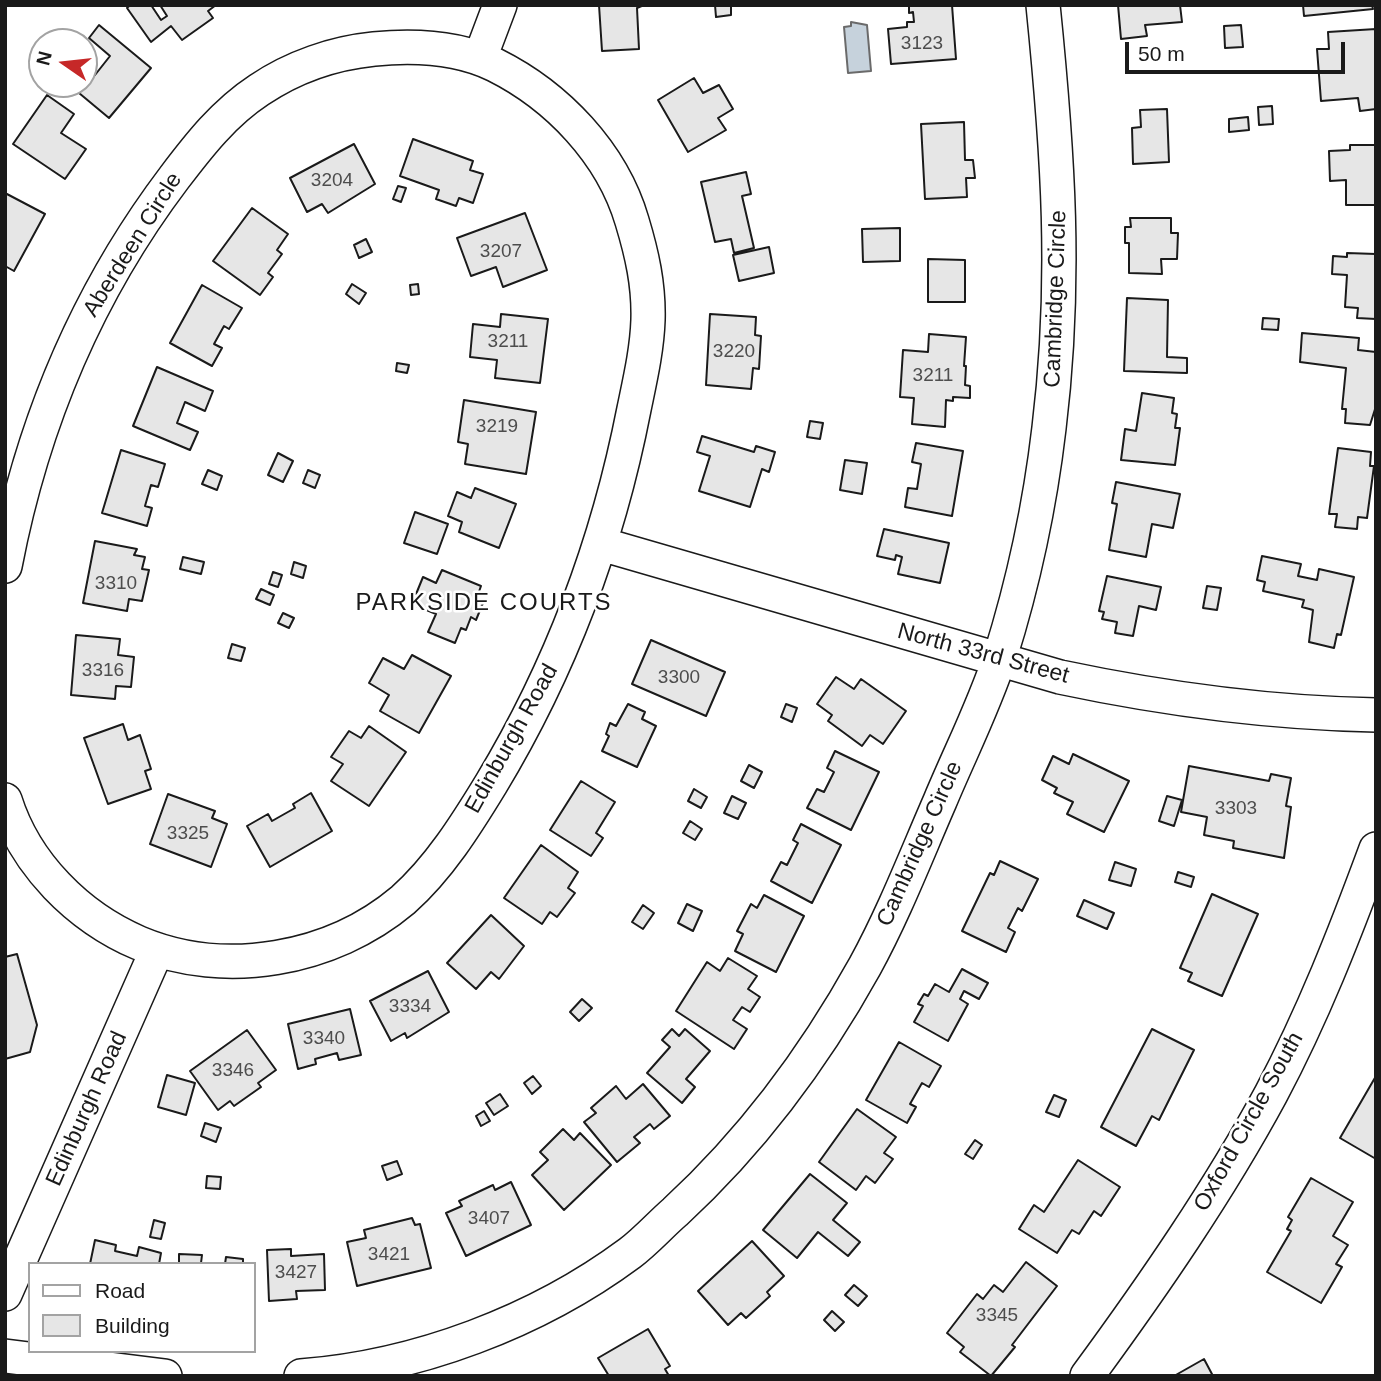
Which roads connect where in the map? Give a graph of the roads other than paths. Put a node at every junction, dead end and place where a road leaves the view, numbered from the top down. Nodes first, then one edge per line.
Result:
1 (500, 5) edge
2 (1043, 5) edge
3 (480, 58) junction
4 (601, 544) junction
5 (5, 566) edge
6 (999, 661) junction
7 (1376, 715) edge
8 (5, 800) edge
9 (1376, 849) edge
10 (157, 950) junction
11 (5, 1294) edge
12 (5, 1356) edge
13 (164, 1376) edge
14 (301, 1376) edge
15 (1087, 1376) edge

1 - 3 street
2 - 6 street, Cambridge Circle
3 - 4 street, Edinburgh Road
3 - 5 street, Aberdeen Circle
4 - 6 street, North 33rd Street
4 - 10 street, Edinburgh Road
6 - 7 street, North 33rd Street
6 - 14 street, Cambridge Circle
8 - 10 street
9 - 15 street, Oxford Circle South
10 - 11 street, Edinburgh Road
12 - 13 street

